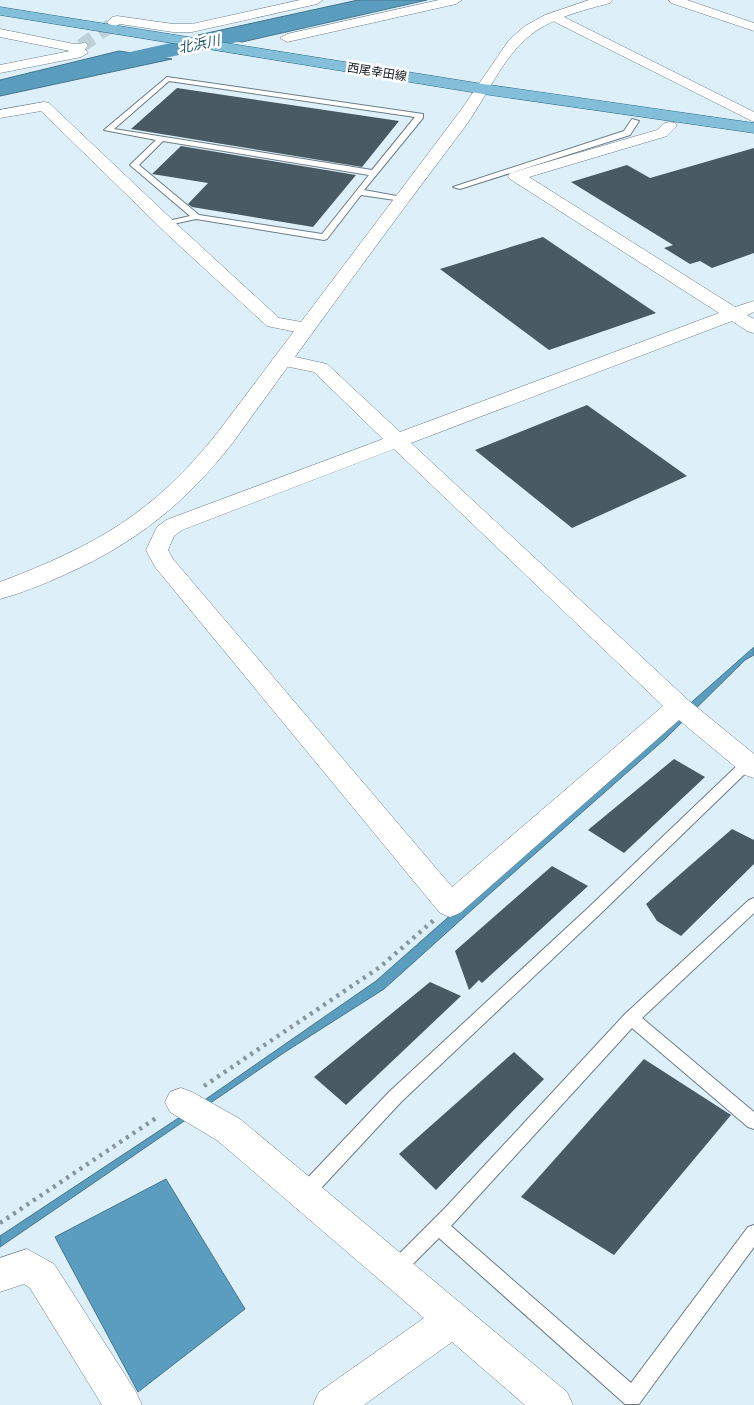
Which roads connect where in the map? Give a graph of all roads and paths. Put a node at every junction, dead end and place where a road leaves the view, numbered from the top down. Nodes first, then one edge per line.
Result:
1 (317, 0) edge
2 (456, 0) edge
3 (604, 0) edge
4 (676, 0) edge
5 (238, 5) dead end
6 (0, 11) edge
7 (254, 14) junction
8 (554, 16) junction
9 (0, 22) edge
10 (114, 23) tunnel mouth
11 (754, 27) edge
12 (0, 33) edge
13 (287, 38) dead end
14 (0, 69) edge
15 (480, 94) junction
16 (754, 103) edge
17 (735, 108) junction
18 (0, 114) edge
19 (754, 118) edge
20 (635, 121) junction
21 (670, 126) junction
22 (754, 128) edge
23 (754, 136) edge
24 (161, 139) junction
25 (374, 172) junction
26 (457, 187) dead end
27 (358, 192) junction
28 (402, 200) junction
29 (196, 217) junction
30 (167, 224) junction
31 (754, 306) edge
32 (733, 314) junction
33 (754, 327) edge
34 (306, 328) junction
35 (282, 360) junction
36 (398, 442) junction
37 (0, 591) edge
38 (679, 706) junction
39 (751, 766) edge
40 (754, 904) edge
41 (450, 906) junction
42 (631, 1018) junction
43 (182, 1102) junction
44 (754, 1122) edge
45 (304, 1194) junction
46 (0, 1223) edge
47 (439, 1226) junction
48 (754, 1233) edge
49 (394, 1270) junction
50 (0, 1275) edge
51 (452, 1320) junction
52 (124, 1405) edge
53 (332, 1405) edge
54 (554, 1405) edge

1 - 7 street
2 - 13 street
3 - 8 street
4 - 11 street
5 - 7 street
6 - 15 main road, 西尾幸田線
7 - 10 street
8 - 15 street
8 - 17 street
9 - 15 main road, 西尾幸田線
12 - 14 street
15 - 20 main road, 西尾幸田線
15 - 22 main road, 西尾幸田線
15 - 28 street
16 - 17 street
17 - 19 street
18 - 30 street
20 - 21 main road, 西尾幸田線
20 - 26 lane
21 - 23 main road, 西尾幸田線
21 - 32 street
24 - 25 lane
24 - 25 lane
24 - 29 lane
25 - 27 lane
27 - 28 lane
27 - 29 lane
28 - 34 street
29 - 30 lane
30 - 34 street
31 - 32 street
32 - 33 street
32 - 36 street
34 - 35 street
35 - 36 street
35 - 37 street
36 - 38 street
36 - 41 street
38 - 39 street
38 - 41 street
39 - 45 lane
40 - 42 lane
41 - 43 path
42 - 44 lane
42 - 47 lane
43 - 45 street
43 - 46 path
45 - 49 street
47 - 48 lane
47 - 49 lane
49 - 51 street
50 - 52 street
51 - 53 street
51 - 54 street

